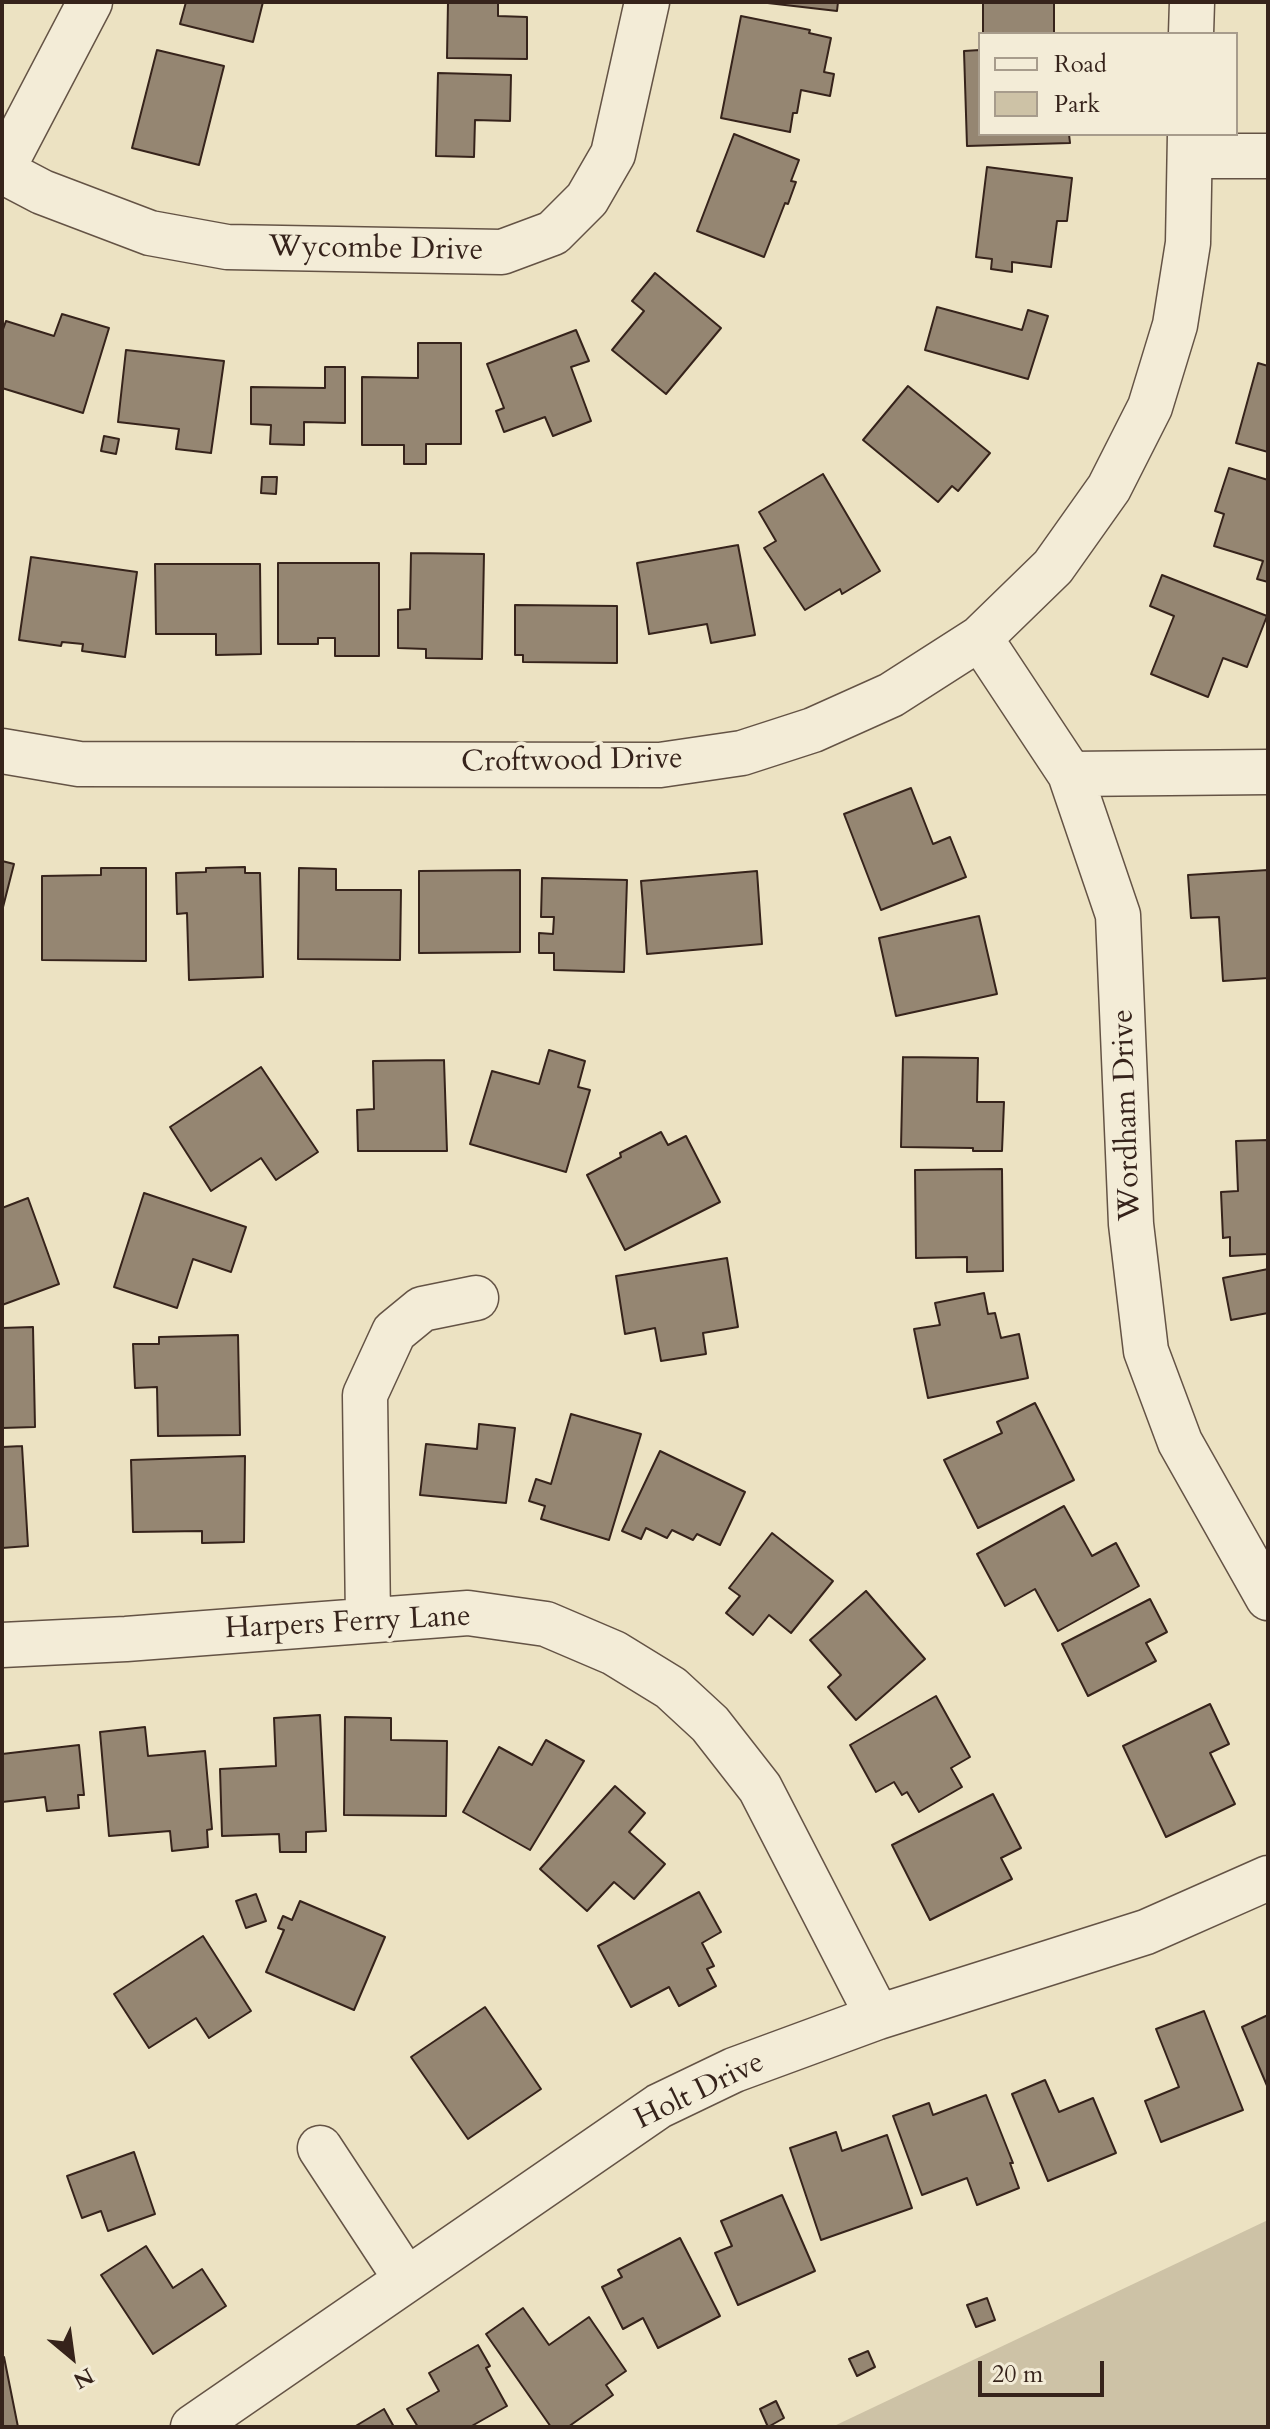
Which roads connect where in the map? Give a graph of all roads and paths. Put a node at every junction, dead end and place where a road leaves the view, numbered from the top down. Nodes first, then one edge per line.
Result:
1 (90, 2) edge
2 (647, 2) edge
3 (1192, 2) edge
4 (1191, 32) edge
5 (1190, 145) edge
6 (1268, 156) edge
7 (2, 171) edge
8 (980, 638) junction
9 (2, 751) edge
10 (1268, 772) edge
11 (1070, 774) junction
12 (476, 1298) dead end
13 (1268, 1598) edge
14 (368, 1619) junction
15 (2, 1645) edge
16 (1268, 1878) edge
17 (878, 2017) junction
18 (320, 2148) dead end
19 (406, 2279) junction
20 (193, 2427) edge

1 - 7 street
2 - 7 street, Wycombe Drive
3 - 4 street
5 - 6 street
5 - 8 street, Croftwood Drive
8 - 9 street, Croftwood Drive
8 - 11 street, Wordham Drive
10 - 11 street
11 - 13 street, Wordham Drive
12 - 14 street
14 - 15 street, Harpers Ferry Lane
14 - 17 street, Harpers Ferry Lane
16 - 17 street, Holt Drive
17 - 19 street, Holt Drive
18 - 19 street
19 - 20 street, Holt Drive

